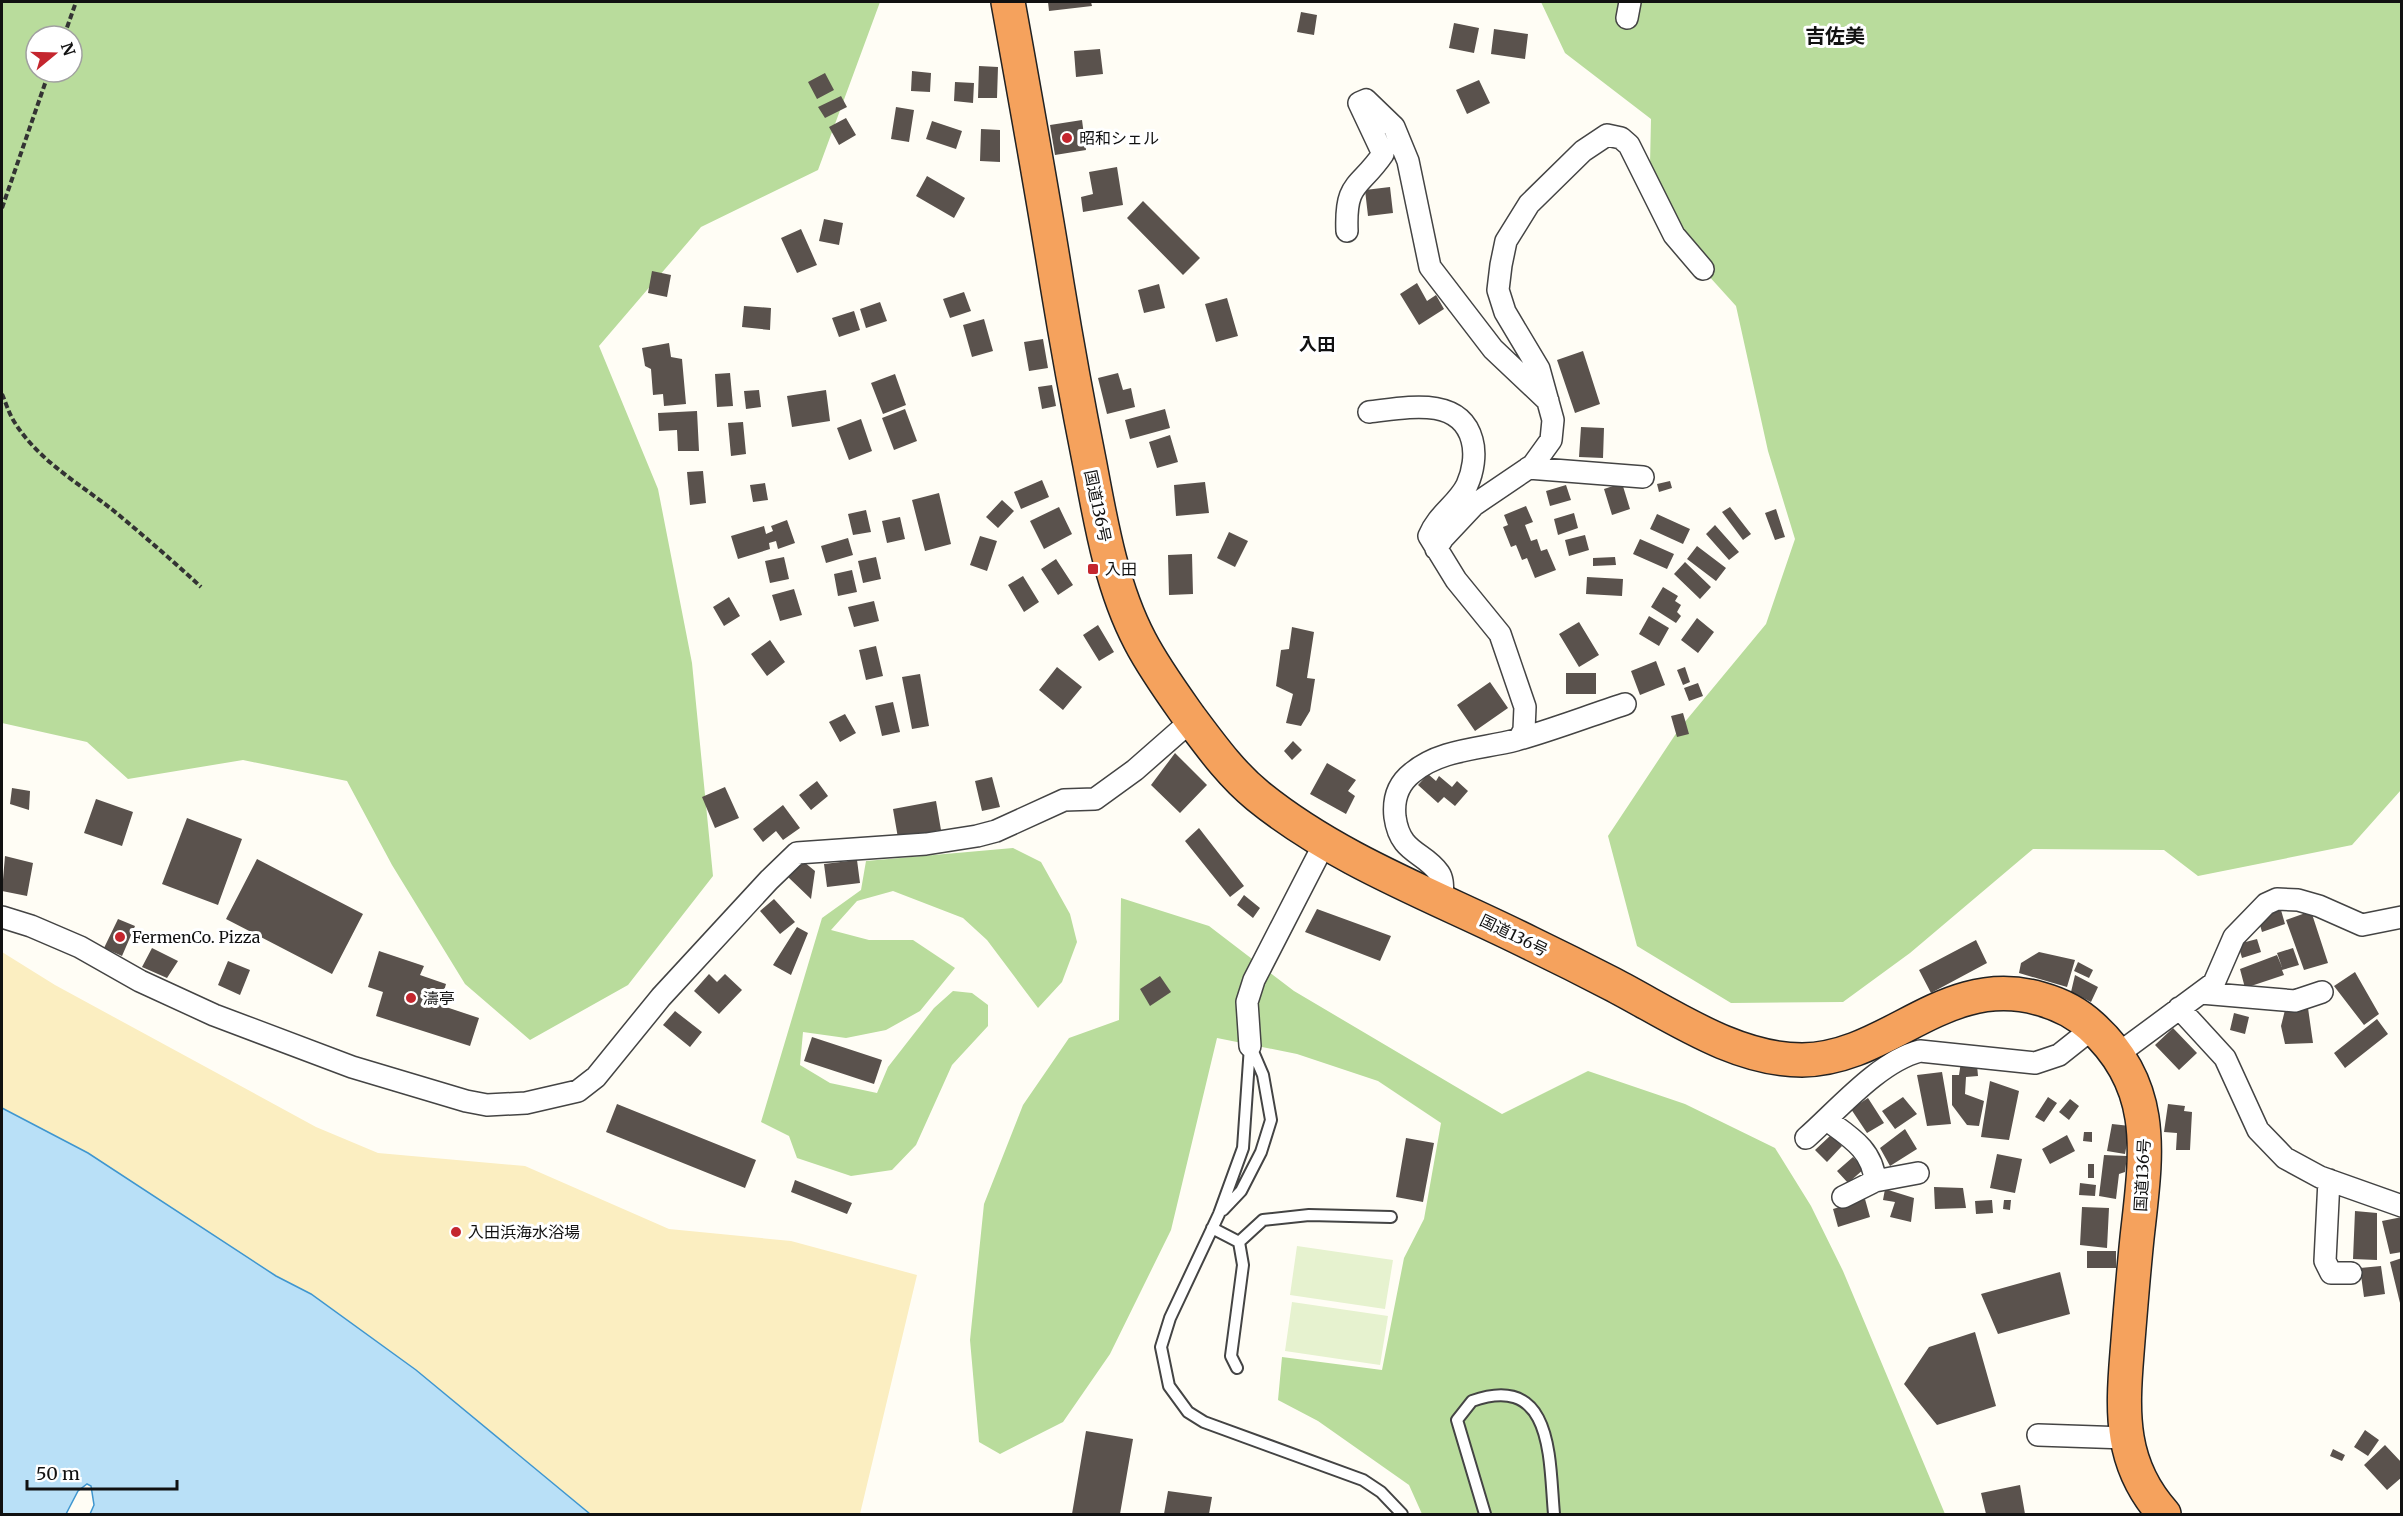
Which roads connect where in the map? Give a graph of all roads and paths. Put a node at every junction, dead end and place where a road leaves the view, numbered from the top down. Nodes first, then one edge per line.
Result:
1 (76, 2) edge
2 (1008, 2) edge
3 (68, 24) edge
4 (45, 84) edge
5 (2, 208) edge
6 (1347, 231) dead end
7 (1703, 269) dead end
8 (2, 394) edge
9 (1549, 402) junction
10 (1369, 412) dead end
11 (1528, 468) junction
12 (1643, 477) dead end
13 (1436, 549) junction
14 (201, 587) dead end
15 (1624, 705) dead end
16 (1192, 720) junction
17 (1519, 739) junction
18 (1324, 844) junction
19 (1443, 900) junction
20 (2, 917) edge
21 (2402, 917) edge
22 (2322, 992) dead end
23 (2201, 993) junction
24 (2179, 1008) junction
25 (2093, 1028) junction
26 (1250, 1046) junction
27 (2118, 1054) junction
28 (1827, 1119) junction
29 (1806, 1138) dead end
30 (1918, 1173) dead end
31 (2329, 1180) junction
32 (1875, 1181) junction
33 (1843, 1197) dead end
34 (2402, 1206) edge
35 (1219, 1214) junction
36 (1391, 1217) dead end
37 (1212, 1228) junction
38 (1239, 1242) junction
39 (2351, 1274) dead end
40 (1237, 1368) dead end
41 (2038, 1435) dead end
42 (2126, 1438) junction
43 (1402, 1515) edge
44 (1485, 1515) edge
45 (1554, 1515) edge
46 (2164, 1515) edge

1 - 3 path
2 - 16 highway, 国道136号
4 - 5 path
6 - 9 street
7 - 9 street
8 - 14 path
9 - 11 street
10 - 13 street
11 - 12 street
11 - 13 street
13 - 17 street
15 - 17 street
16 - 18 highway, 国道136号
16 - 20 street
17 - 19 street
18 - 19 highway, 国道136号
18 - 26 street
19 - 25 highway, 国道136号
21 - 23 street
22 - 23 street
23 - 24 street
24 - 27 street
24 - 31 street
25 - 27 highway, 国道136号
25 - 28 street
26 - 35 lane
26 - 35 lane
27 - 42 highway, 国道136号
28 - 29 street
28 - 32 street
30 - 32 street
31 - 34 street
31 - 39 street
32 - 33 street
35 - 37 lane
36 - 38 lane
37 - 38 lane
37 - 43 lane
38 - 40 lane
41 - 42 street
42 - 46 highway, 国道136号
44 - 45 lane

